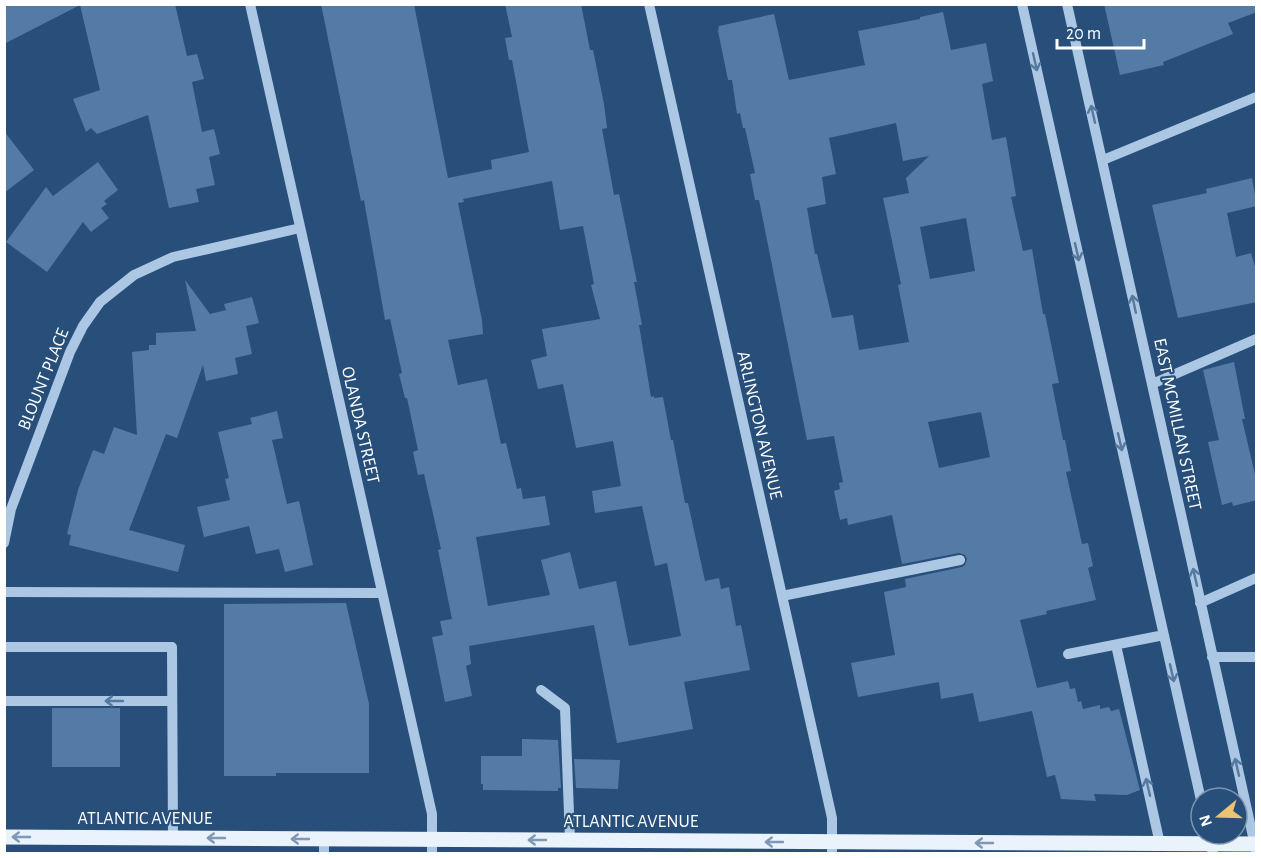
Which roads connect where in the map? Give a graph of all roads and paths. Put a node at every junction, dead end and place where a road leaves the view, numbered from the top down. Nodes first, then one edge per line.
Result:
1 (250, 4) edge
2 (649, 4) edge
3 (1022, 4) edge
4 (1067, 4) edge
5 (1257, 97) edge
6 (1103, 160) junction
7 (300, 228) junction
8 (1257, 339) edge
9 (1152, 384) junction
10 (4, 543) edge
11 (960, 560) dead end
12 (1257, 578) edge
13 (4, 592) edge
14 (382, 593) junction
15 (782, 596) junction
16 (1200, 603) junction
17 (1164, 635) junction
18 (1116, 645) junction
19 (4, 647) edge
20 (1068, 654) dead end
21 (1212, 657) junction
22 (1257, 657) edge
23 (541, 690) dead end
24 (172, 700) junction
25 (4, 701) edge
26 (1198, 786) edge
27 (4, 837) edge
28 (173, 838) junction
29 (570, 840) junction
30 (1160, 844) junction
31 (1189, 844) edge
32 (324, 846) edge
33 (1256, 846) edge
34 (432, 847) edge
35 (832, 848) edge

1 - 7 street, OLANDA STREET
2 - 15 street, ARLINGTON AVENUE
3 -> 17 street
6 -> 4 street, EAST MCMILLAN STREET
5 - 6 street
9 -> 6 street, EAST MCMILLAN STREET
7 - 10 street, BLOUNT PLACE
7 - 14 street, OLANDA STREET
8 - 9 street
16 -> 9 street, EAST MCMILLAN STREET
11 - 15 street
12 - 16 street
13 - 14 street
14 - 34 street, OLANDA STREET
15 - 35 street, ARLINGTON AVENUE
16 - 21 street, EAST MCMILLAN STREET
17 - 18 street
17 -> 26 street
18 - 20 street
30 -> 18 street
19 - 24 street
21 - 22 street
33 -> 21 street, EAST MCMILLAN STREET
23 - 29 street
24 -> 25 street
24 - 28 street
28 -> 27 main road, ATLANTIC AVENUE
32 -> 28 main road, ATLANTIC AVENUE
29 -> 34 main road, ATLANTIC AVENUE
35 -> 29 main road, ATLANTIC AVENUE
30 - 31 main road, ATLANTIC AVENUE
30 -> 35 main road, ATLANTIC AVENUE
32 - 34 main road, ATLANTIC AVENUE

